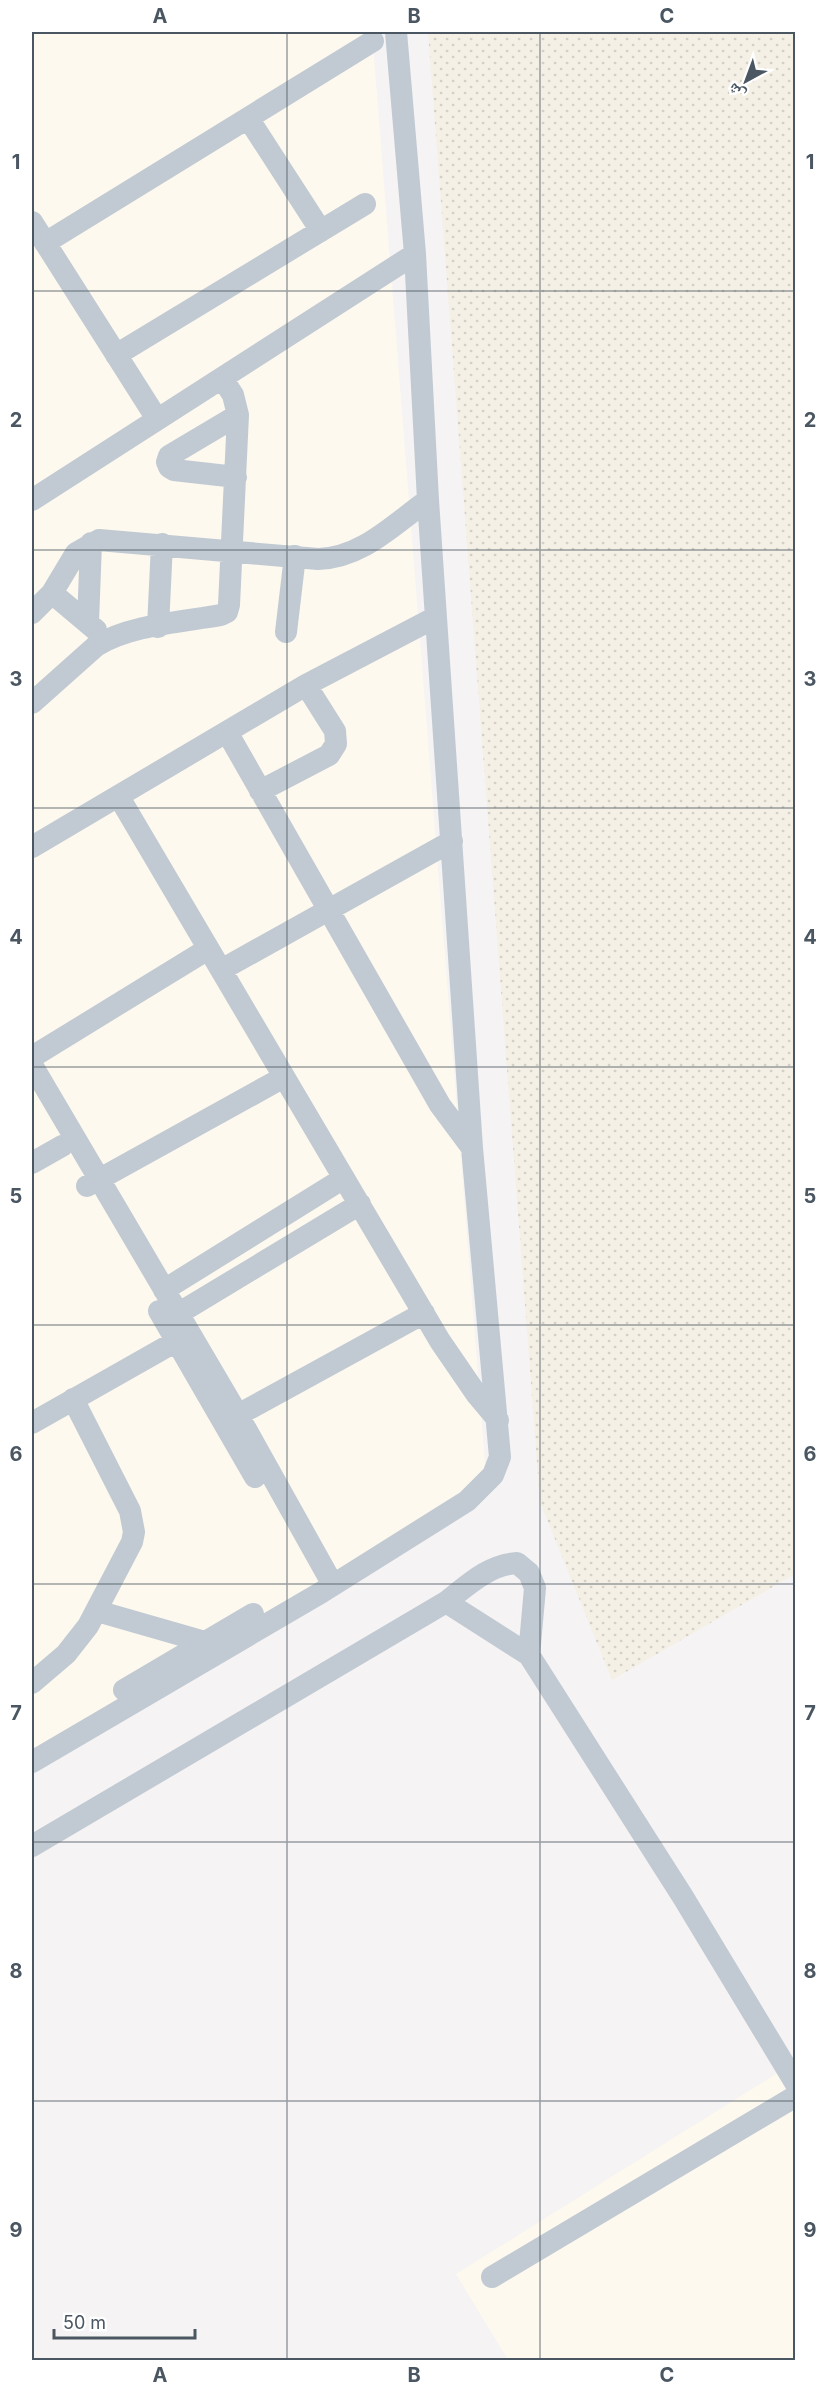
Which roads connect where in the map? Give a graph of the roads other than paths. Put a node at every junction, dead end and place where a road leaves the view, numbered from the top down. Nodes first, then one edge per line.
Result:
1 (396, 32) edge
2 (370, 36) edge
3 (248, 118) junction
4 (403, 118) junction
5 (365, 204) dead end
6 (32, 222) edge
7 (321, 231) junction
8 (45, 243) junction
9 (415, 254) junction
10 (116, 355) junction
11 (222, 378) junction
12 (238, 415) junction
13 (157, 419) junction
14 (236, 477) junction
15 (32, 500) edge
16 (428, 500) junction
17 (91, 543) junction
18 (162, 544) junction
19 (232, 551) junction
20 (295, 556) junction
21 (52, 593) junction
22 (32, 613) edge
23 (436, 617) junction
24 (88, 623) junction
25 (158, 627) junction
26 (286, 632) dead end
27 (106, 639) junction
28 (306, 685) junction
29 (32, 703) edge
30 (226, 732) junction
31 (260, 791) junction
32 (119, 797) junction
33 (452, 842) junction
34 (32, 847) edge
35 (328, 908) junction
36 (208, 949) junction
37 (221, 970) junction
38 (32, 1057) edge
39 (32, 1065) edge
40 (284, 1077) junction
41 (32, 1095) edge
42 (62, 1146) junction
43 (472, 1148) junction
44 (32, 1163) edge
45 (344, 1178) junction
46 (92, 1183) junction
47 (360, 1204) junction
48 (164, 1290) junction
49 (424, 1313) junction
50 (177, 1328) junction
51 (73, 1399) junction
52 (230, 1418) junction
53 (498, 1420) junction
54 (32, 1423) edge
55 (324, 1582) junction
56 (446, 1602) junction
57 (97, 1611) junction
58 (205, 1642) junction
59 (529, 1655) junction
60 (32, 1683) edge
61 (32, 1745) edge
62 (32, 1762) edge
63 (32, 1846) edge
64 (795, 2084) edge
65 (795, 2096) edge
66 (492, 2277) dead end

1 - 4 street
2 - 3 street
2 - 4 street
3 - 7 street
3 - 8 street
4 - 9 street
5 - 7 street
6 - 8 street
7 - 10 street
8 - 10 street
9 - 11 street
9 - 16 street
10 - 13 street
11 - 12 street
11 - 13 street
12 - 14 street
12 - 14 street
13 - 15 street
14 - 19 street
16 - 20 street
16 - 23 street
17 - 18 street
17 - 21 street
17 - 24 street
18 - 19 street
18 - 25 street
19 - 20 street
19 - 25 street
20 - 26 street
21 - 22 street
21 - 24 street
23 - 28 street
23 - 33 street
24 - 27 street
25 - 27 street
27 - 29 street
28 - 30 street
28 - 31 street
30 - 31 street
30 - 32 street
31 - 35 street
32 - 34 street
32 - 36 street
33 - 35 street
33 - 43 street
35 - 37 street
35 - 43 street
36 - 37 street
36 - 38 street
37 - 40 street
39 - 46 street
40 - 45 street
40 - 46 street
41 - 42 street
42 - 44 street
42 - 46 street
43 - 53 street
45 - 47 street
45 - 48 street
46 - 48 street
46 - 50 street
47 - 49 street
47 - 50 street
48 - 50 street
49 - 52 street
49 - 53 street
50 - 51 street
50 - 52 street
51 - 54 street
51 - 57 street
52 - 55 street
53 - 55 street
55 - 58 street
55 - 62 street
56 - 59 street
56 - 59 street
56 - 63 street
57 - 58 street
57 - 60 street
58 - 61 street
59 - 64 street
65 - 66 street

